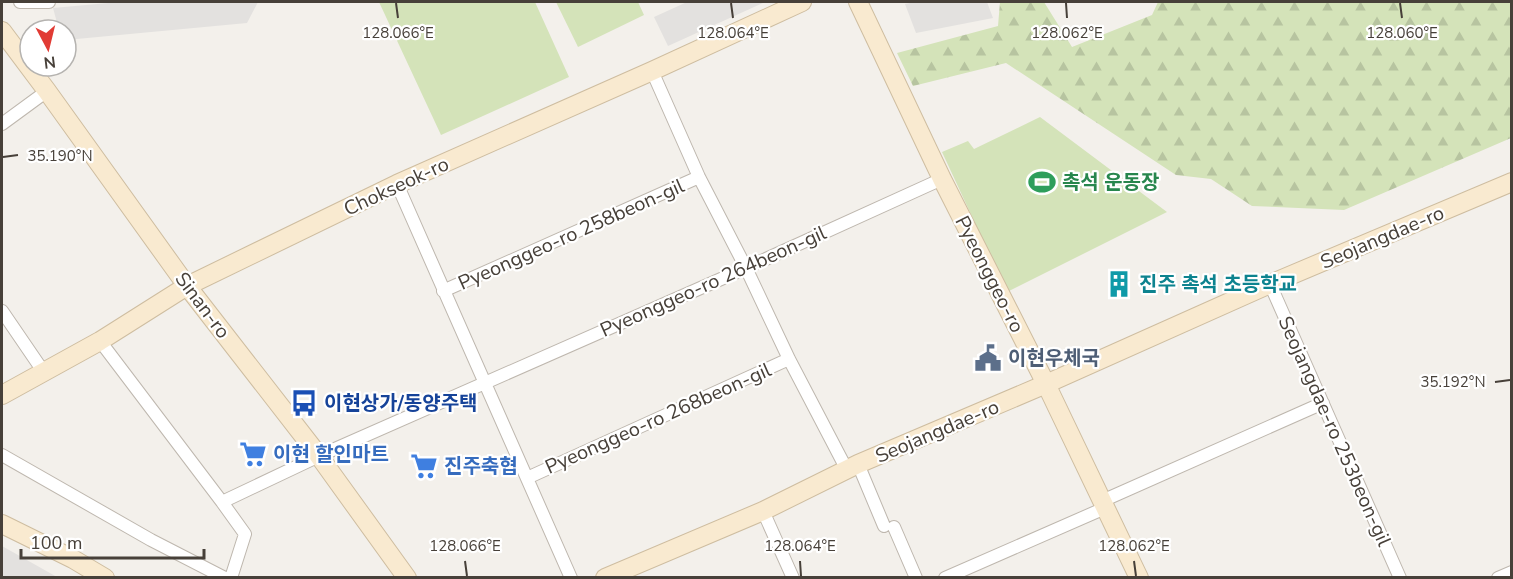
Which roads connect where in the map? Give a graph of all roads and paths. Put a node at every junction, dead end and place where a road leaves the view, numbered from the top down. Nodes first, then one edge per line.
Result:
1 (20, 2) edge
2 (49, 2) edge
3 (802, 2) edge
4 (858, 2) edge
5 (2, 31) edge
6 (652, 72) junction
7 (47, 91) junction
8 (2, 124) edge
9 (699, 177) junction
10 (942, 179) junction
11 (1512, 182) edge
12 (397, 184) junction
13 (746, 268) junction
14 (1270, 284) junction
15 (187, 286) junction
16 (443, 291) junction
17 (2, 311) edge
18 (100, 341) junction
19 (789, 359) junction
20 (44, 371) junction
21 (484, 382) junction
22 (1046, 384) junction
23 (2, 395) edge
24 (1323, 403) junction
25 (2, 456) edge
26 (319, 456) junction
27 (852, 467) junction
28 (527, 478) junction
29 (222, 502) junction
30 (1104, 505) junction
31 (763, 511) junction
32 (2, 524) edge
33 (636, 571) edge
34 (1512, 572) edge
35 (962, 574) edge
36 (105, 578) edge
37 (225, 578) edge
38 (231, 578) edge
39 (407, 578) edge
40 (571, 578) edge
41 (605, 578) edge
42 (793, 578) edge
43 (916, 578) edge
44 (945, 578) edge
45 (1139, 578) edge
46 (1400, 578) edge
47 (1498, 578) edge

1 - 2 street
3 - 6 street, Chokseok-ro
4 - 10 street, Pyeonggeo-ro
5 - 7 street, Sinan-ro
6 - 9 street
6 - 12 street, Chokseok-ro
7 - 8 street
7 - 15 street, Sinan-ro
9 - 13 street
9 - 16 street, Pyeonggeo-ro 258beon-gil
10 - 13 street, Pyeonggeo-ro 264beon-gil
10 - 22 street, Pyeonggeo-ro
11 - 14 street, Seojangdae-ro
12 - 15 street, Chokseok-ro
12 - 16 street
13 - 19 street
13 - 21 street, Pyeonggeo-ro 264beon-gil
14 - 22 street, Seojangdae-ro
14 - 24 street, Seojangdae-ro 253beon-gil
15 - 18 street, Chokseok-ro
15 - 26 street, Sinan-ro
16 - 21 street
17 - 20 street
18 - 20 street, Chokseok-ro
18 - 29 street
19 - 27 street
19 - 28 street, Pyeonggeo-ro 268beon-gil
20 - 23 street, Chokseok-ro
21 - 26 street, Pyeonggeo-ro 264beon-gil
21 - 28 street
22 - 27 street, Seojangdae-ro
22 - 30 street, Pyeonggeo-ro
24 - 30 street
24 - 46 street, Seojangdae-ro 253beon-gil
25 - 37 street
26 - 29 street, Pyeonggeo-ro 264beon-gil
26 - 39 street, Sinan-ro
27 - 31 street, Seojangdae-ro
27 - 43 street, Seojangdae-ro
28 - 40 street
29 - 38 street
30 - 35 street
30 - 45 street, Pyeonggeo-ro
31 - 33 street, Seojangdae-ro
31 - 42 street
32 - 36 street
33 - 41 street, Seojangdae-ro
34 - 47 street
35 - 44 street

